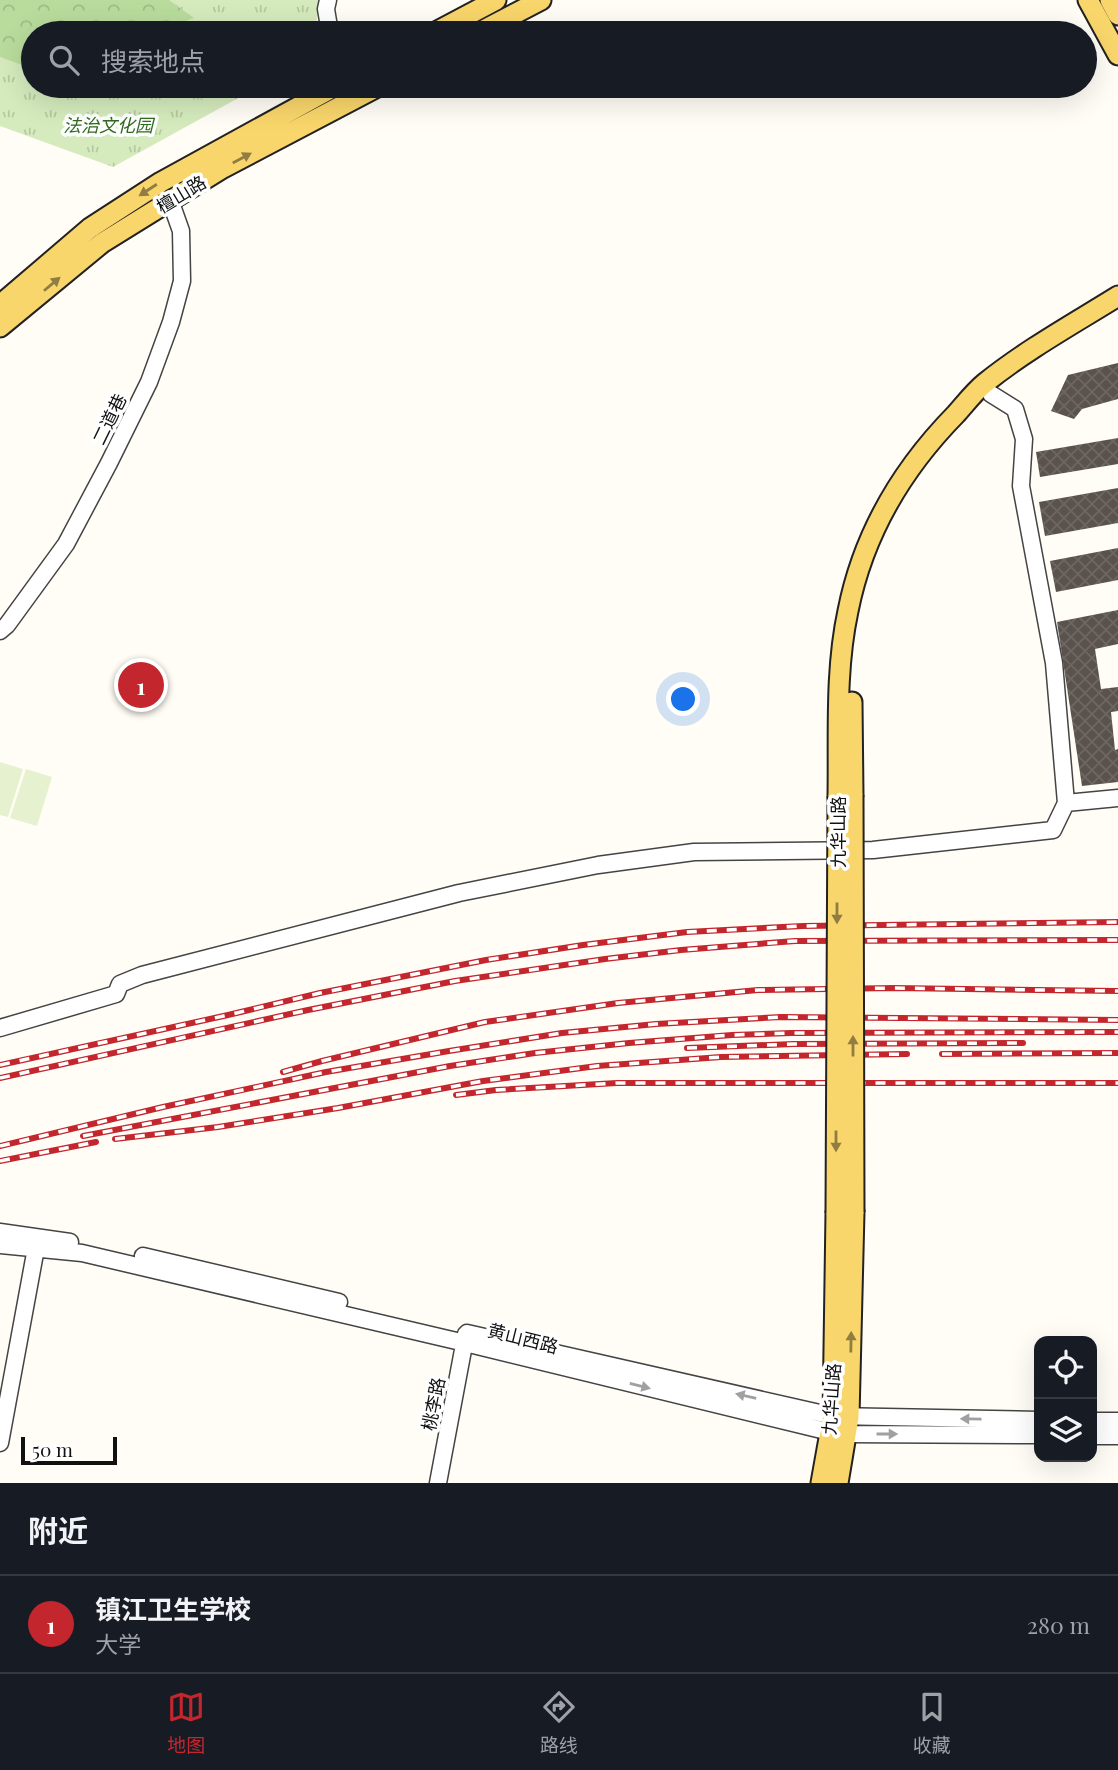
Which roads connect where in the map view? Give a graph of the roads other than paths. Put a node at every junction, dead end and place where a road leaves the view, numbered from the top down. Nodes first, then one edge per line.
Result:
1 (328, 0) edge
2 (496, 0) edge
3 (541, 0) edge
4 (1088, 0) edge
5 (1110, 0) edge
6 (1118, 15) edge
7 (328, 21) edge
8 (457, 21) edge
9 (501, 21) edge
10 (1118, 55) edge
11 (314, 98) edge
12 (356, 98) edge
13 (170, 200) junction
14 (1118, 296) edge
15 (0, 305) edge
16 (1118, 310) edge
17 (0, 327) edge
18 (991, 394) junction
19 (0, 631) edge
20 (845, 796) junction
21 (1118, 798) edge
22 (1066, 803) junction
23 (0, 1028) edge
24 (0, 1232) edge
25 (0, 1245) edge
26 (36, 1248) junction
27 (466, 1338) junction
28 (1034, 1420) edge
29 (1097, 1421) edge
30 (1118, 1421) edge
31 (840, 1425) junction
32 (1034, 1435) edge
33 (1097, 1436) edge
34 (1118, 1436) edge
35 (0, 1443) edge
36 (438, 1483) edge
37 (821, 1483) edge
38 (838, 1483) edge

1 - 7 street
2 - 8 main road
3 - 9 main road
4 - 10 main road
5 - 6 main road
11 -> 15 main road, 檀山路
13 -> 12 main road, 檀山路
17 -> 13 main road, 檀山路
13 - 19 street, 二道巷
14 - 20 main road, 九华山路
16 - 18 main road, 九华山路
18 - 20 main road, 九华山路
18 - 22 street
20 - 31 main road, 九华山路, bridge
21 - 22 street
22 - 23 street
24 - 27 street, 黄山西路
25 - 26 street, 黄山西路
26 - 27 street, 黄山西路
26 - 35 street
27 - 31 street, 黄山西路
27 - 36 street, 桃李路
28 -> 31 street, 黄山西路
29 - 30 street
31 -> 32 street, 黄山西路
31 - 37 main road, 九华山路
31 - 38 main road, 九华山路
33 - 34 street

